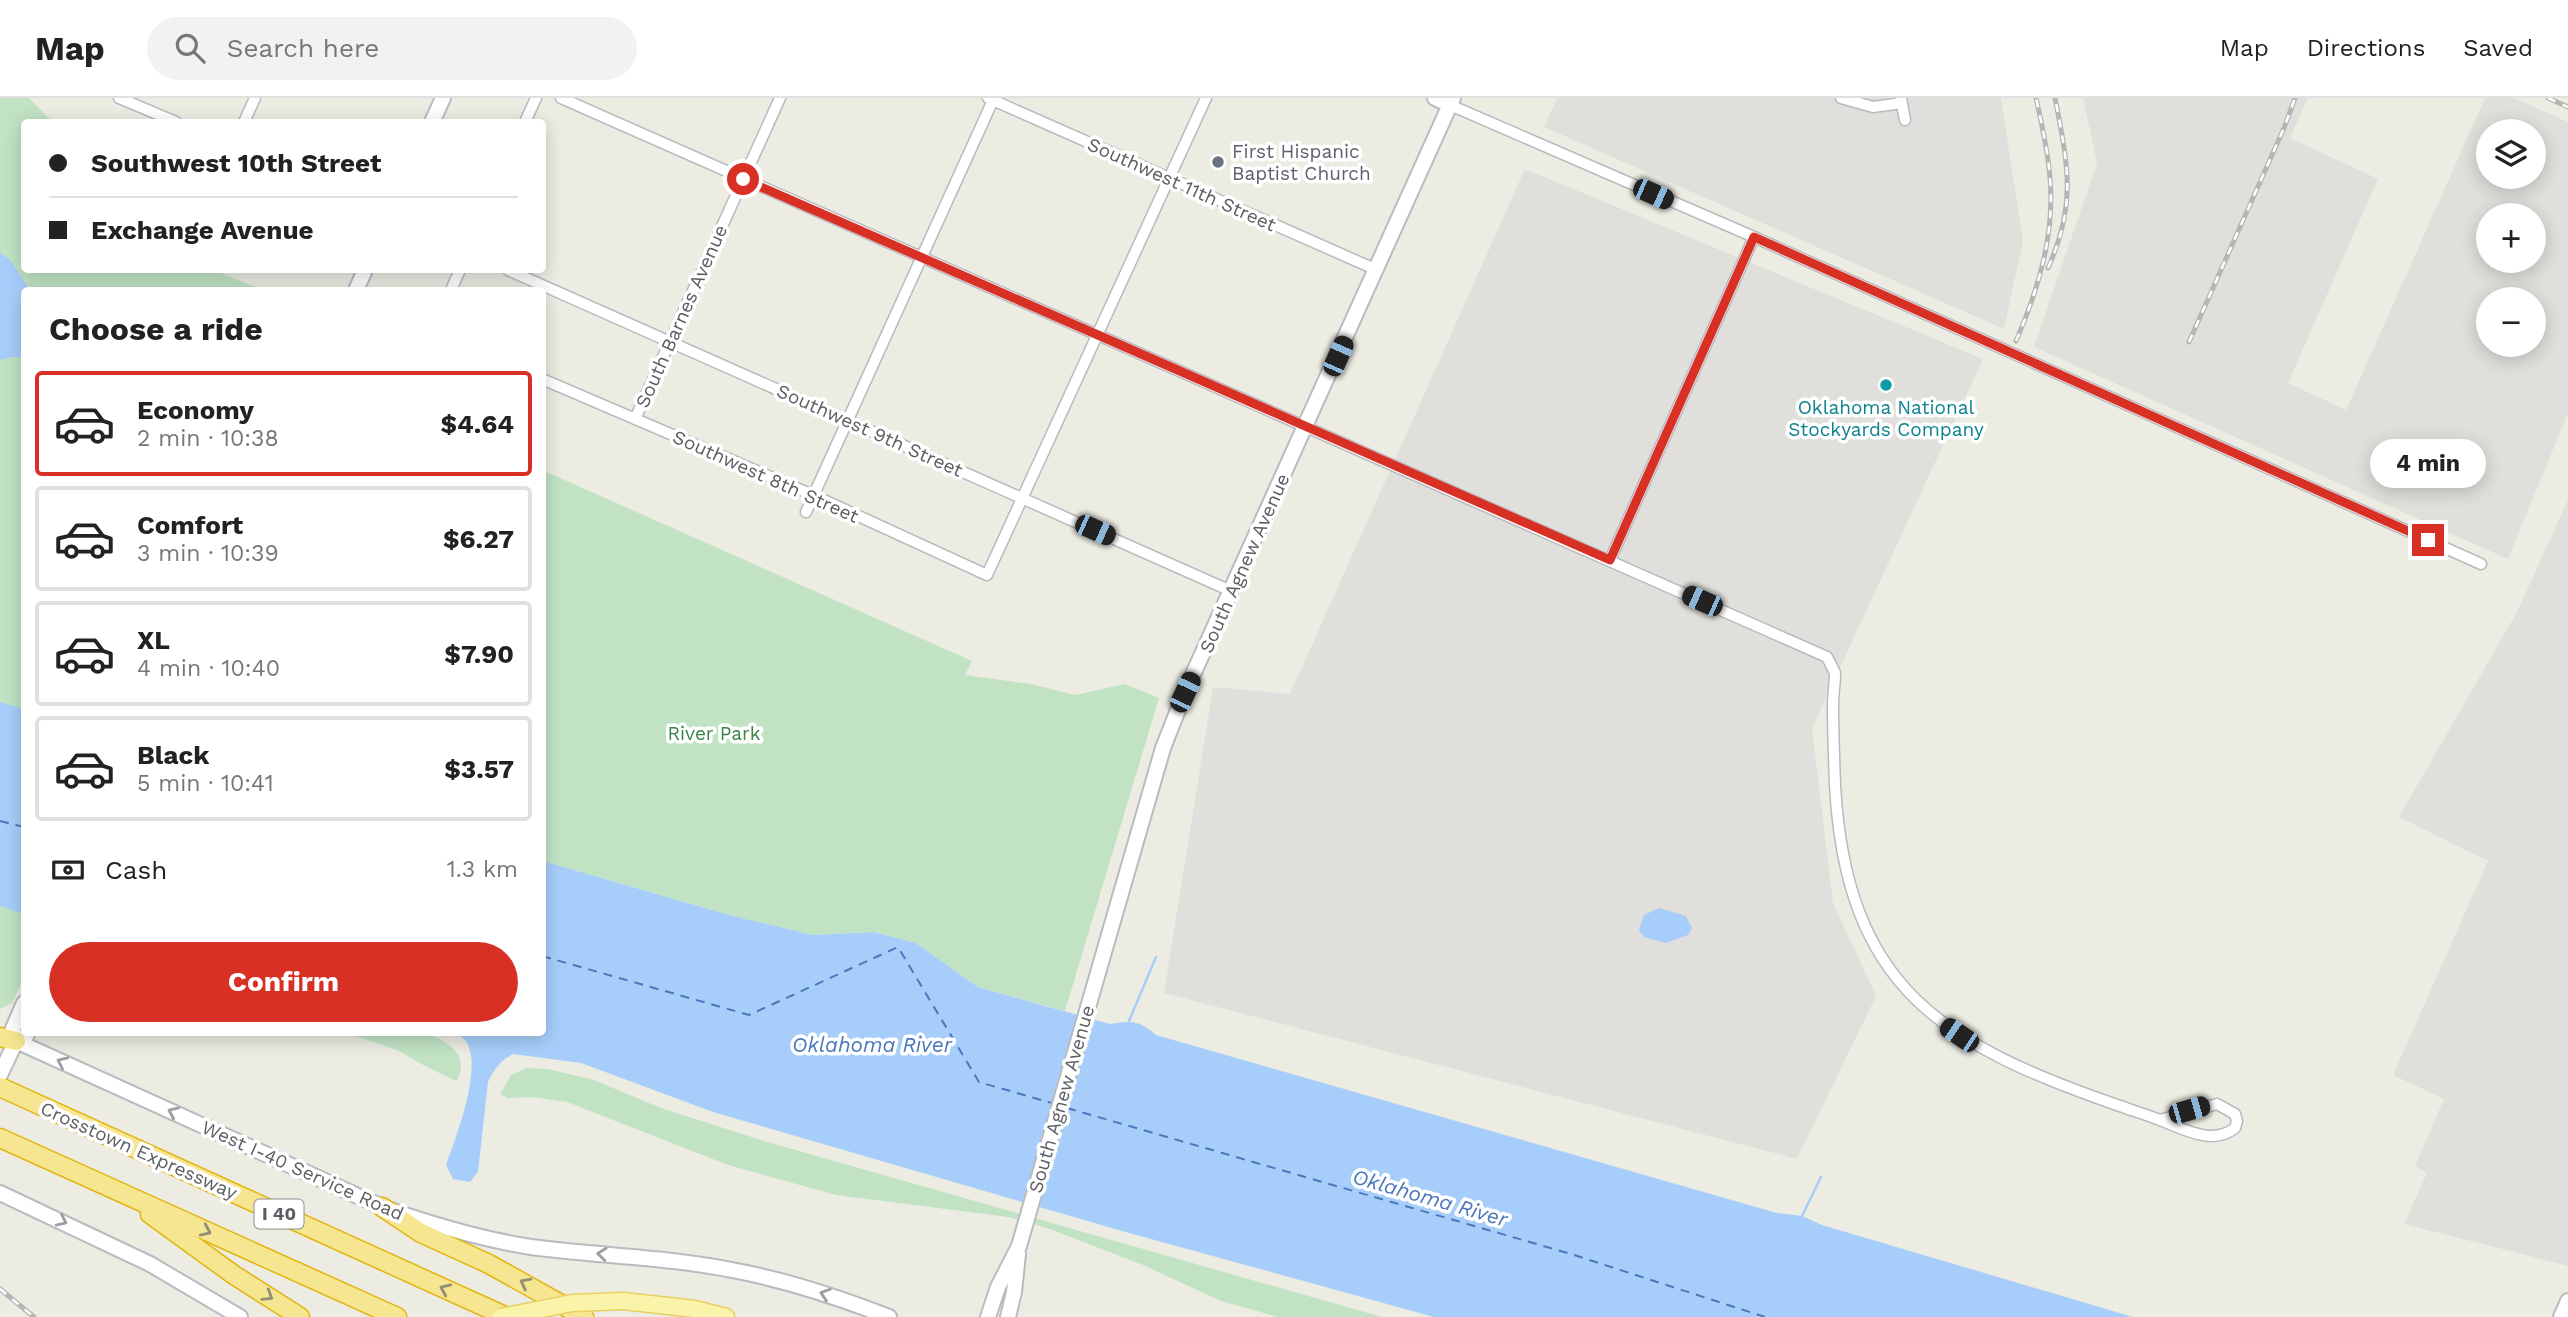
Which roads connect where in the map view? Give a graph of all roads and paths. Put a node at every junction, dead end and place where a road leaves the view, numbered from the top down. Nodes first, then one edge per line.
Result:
1 (119, 98) edge
2 (255, 98) edge
3 (443, 98) edge
4 (536, 98) edge
5 (561, 98) edge
6 (780, 98) edge
7 (1206, 98) edge
8 (1435, 98) edge
9 (1841, 98) edge
10 (992, 99) edge
11 (1901, 100) edge
12 (1452, 101) edge
13 (169, 119) edge
14 (245, 119) edge
15 (433, 119) edge
16 (526, 119) edge
17 (1905, 120) dead end
18 (743, 179) junction
19 (1170, 179) junction
20 (1754, 237) junction
21 (922, 257) junction
22 (1377, 270) junction
23 (515, 273) edge
24 (1097, 334) junction
25 (669, 341) junction
26 (546, 381) edge
27 (635, 419) junction
28 (847, 421) junction
29 (1305, 427) junction
30 (815, 496) junction
31 (1024, 498) junction
32 (806, 512) dead end
33 (1610, 560) junction
34 (2481, 564) dead end
35 (1231, 591) junction
36 (21, 1011) edge
37 (14, 1037) edge
38 (2, 1071) edge
39 (0, 1087) edge
40 (2160, 1120) junction
41 (0, 1138) edge
42 (121, 1192) junction
43 (0, 1193) edge
44 (382, 1207) junction
45 (1018, 1246) junction
46 (2568, 1301) edge
47 (240, 1317) edge
48 (300, 1317) edge
49 (397, 1317) edge
50 (500, 1317) edge
51 (507, 1317) edge
52 (584, 1317) edge
53 (726, 1317) edge
54 (889, 1317) edge
55 (988, 1317) edge
56 (1008, 1317) edge
57 (2561, 1317) edge

1 - 13 street
2 - 14 street
3 - 15 main road
4 - 16 street
5 - 18 street
6 - 18 street, South Barnes Avenue
7 - 19 street
8 - 12 main road
9 - 11 street
10 - 19 street, Southwest 11th Street
10 - 21 street
11 - 17 street
12 - 20 street
12 - 22 main road, South Agnew Avenue
18 - 21 street
18 - 25 street, South Barnes Avenue
19 - 22 street, Southwest 11th Street
19 - 24 street
20 - 33 street
20 - 34 street
21 - 24 street
21 - 28 street
22 - 29 main road, South Agnew Avenue
23 - 25 street, Southwest 9th Street
24 - 29 street
24 - 31 street
25 - 27 street, South Barnes Avenue
25 - 28 street, Southwest 9th Street
26 - 27 street, Southwest 8th Street
27 - 30 street, Southwest 8th Street
28 - 30 street
28 - 31 street, Southwest 9th Street
29 - 33 street
29 - 35 main road, South Agnew Avenue
30 - 31 street, Southwest 8th Street
30 - 32 street
31 - 35 street, Southwest 9th Street
33 - 40 street
35 - 45 main road, South Agnew Avenue
36 - 37 main road
37 - 38 main road
44 -> 37 main road, West I-40 Service Road
51 -> 39 highway, Crosstown Expressway / I 40
40 - 40 street
41 - 42 highway, I 40
42 -> 48 highway
42 -> 49 highway, I 40
43 -> 47 main road
52 -> 44 highway
54 -> 44 main road, West I-40 Service Road
45 - 55 main road, South Agnew Avenue
45 - 56 main road, South Agnew Avenue
46 - 57 main road
50 - 53 main road, bridge

